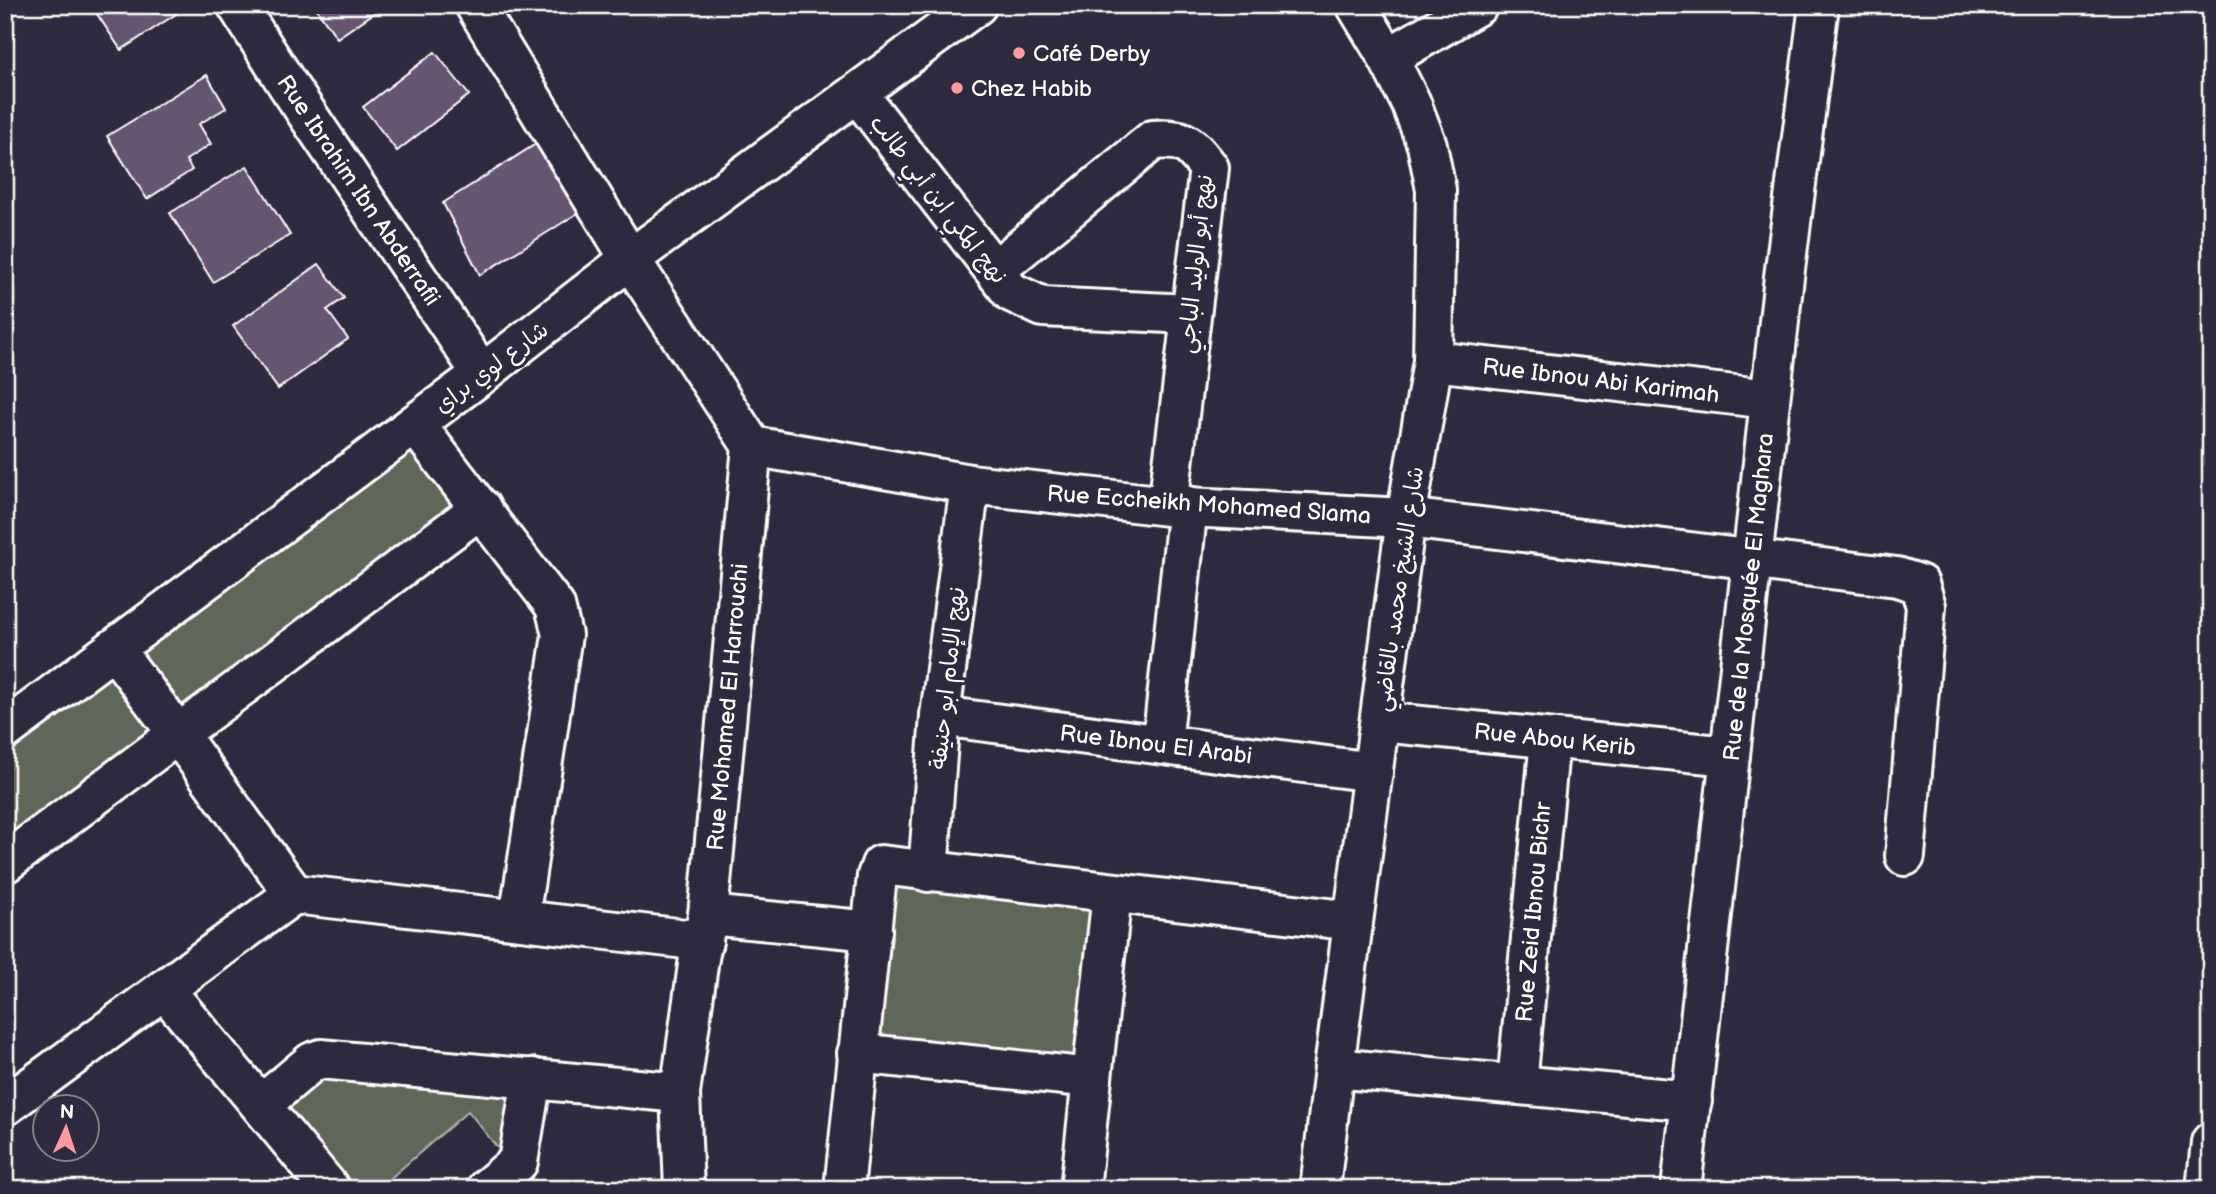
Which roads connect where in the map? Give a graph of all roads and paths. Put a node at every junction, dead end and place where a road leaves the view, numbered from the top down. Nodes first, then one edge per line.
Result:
1 (237, 5) edge
2 (475, 5) edge
3 (977, 5) edge
4 (1356, 5) edge
5 (1478, 5) edge
6 (1819, 5) edge
7 (1388, 58) junction
8 (858, 94) junction
9 (631, 259) junction
10 (995, 270) junction
11 (1190, 314) junction
12 (1433, 360) junction
13 (482, 374) junction
14 (1770, 399) junction
15 (415, 424) junction
16 (752, 446) junction
17 (970, 484) junction
18 (1178, 506) junction
19 (481, 508) junction
20 (1406, 518) junction
21 (1751, 560) junction
22 (114, 649) junction
23 (940, 716) junction
24 (1380, 722) junction
25 (5, 730) edge
26 (178, 734) junction
27 (1550, 739) junction
28 (1162, 744) junction
29 (1730, 756) junction
30 (1373, 772) junction
31 (1905, 856) dead end
32 (5, 863) edge
33 (928, 872) junction
34 (1112, 893) junction
35 (294, 894) junction
36 (519, 919) junction
37 (1353, 920) junction
38 (706, 928) junction
39 (872, 931) junction
40 (164, 989) junction
41 (857, 1053) junction
42 (1334, 1068) junction
43 (532, 1078) junction
44 (1092, 1078) junction
45 (1517, 1084) junction
46 (680, 1093) junction
47 (1692, 1101) junction
48 (261, 1105) junction
49 (5, 1107) edge
50 (2211, 1142) edge
51 (330, 1189) edge
52 (486, 1189) edge
53 (684, 1189) edge
54 (844, 1189) edge
55 (1080, 1189) edge
56 (1320, 1189) edge
57 (1681, 1189) edge
58 (2206, 1189) edge

1 - 13 main road, Rue Ibrahim Ibn Abderrafii
2 - 9 main road
3 - 8 main road, شارع لوي براي
4 - 7 main road, شارع الشيخ محمد بالقاضي
5 - 7 main road
6 - 14 main road, Rue de la Mosquée El Maghara
7 - 12 main road, شارع الشيخ محمد بالقاضي
8 - 9 main road, شارع لوي براي
8 - 10 main road, نهج المكي ابن أبي طالب
9 - 13 main road, شارع لوي براي
9 - 16 main road
10 - 11 main road, نهج المكي ابن أبي طالب
10 - 11 main road, نهج أبو الوليد الباجي
11 - 18 main road, نهج أبو الوليد الباجي
12 - 14 main road, Rue Ibnou Abi Karimah
12 - 20 main road, شارع الشيخ محمد بالقاضي
13 - 15 main road, شارع لوي براي
14 - 21 main road, Rue de la Mosquée El Maghara
15 - 19 main road
15 - 22 main road, شارع لوي براي
16 - 17 main road, Rue Eccheikh Mohamed Slama
16 - 38 main road, Rue Mohamed El Harrouchi
17 - 18 main road, Rue Eccheikh Mohamed Slama
17 - 23 main road, نهج الإمام ابو حنيفة
18 - 20 main road, Rue Eccheikh Mohamed Slama
18 - 28 main road, نهج أبو الوليد الباجي
19 - 26 main road
19 - 36 main road
20 - 21 main road, Rue Eccheikh Mohamed Slama
20 - 24 main road, شارع الشيخ محمد بالقاضي
21 - 29 main road, Rue de la Mosquée El Maghara
21 - 31 main road, Rue Eccheikh Mohamed Slama
22 - 25 main road, شارع لوي براي
22 - 26 main road
23 - 28 main road, Rue Ibnou El Arabi
23 - 33 main road, نهج الإمام ابو حنيفة
24 - 27 main road, Rue Abou Kerib
24 - 30 main road, شارع الشيخ محمد بالقاضي
26 - 32 main road
26 - 35 main road
27 - 29 main road, Rue Abou Kerib
27 - 45 main road, Rue Zeid Ibnou Bichr
28 - 30 main road, Rue Ibnou El Arabi
29 - 47 main road, Rue de la Mosquée El Maghara
30 - 37 main road, شارع الشيخ محمد بالقاضي
33 - 34 main road
33 - 39 main road
34 - 37 main road
34 - 44 main road
35 - 36 main road
35 - 40 main road
36 - 38 main road
37 - 42 main road, شارع الشيخ محمد بالقاضي
38 - 39 main road
38 - 46 main road, Rue Mohamed El Harrouchi
39 - 41 main road
40 - 48 main road
40 - 49 main road
41 - 44 main road
41 - 54 main road
42 - 45 main road
42 - 56 main road, شارع الشيخ محمد بالقاضي
43 - 46 main road
43 - 48 main road
43 - 52 main road
44 - 55 main road
45 - 47 main road
46 - 53 main road, Rue Mohamed El Harrouchi
47 - 57 main road, Rue de la Mosquée El Maghara
48 - 51 main road
50 - 58 main road

